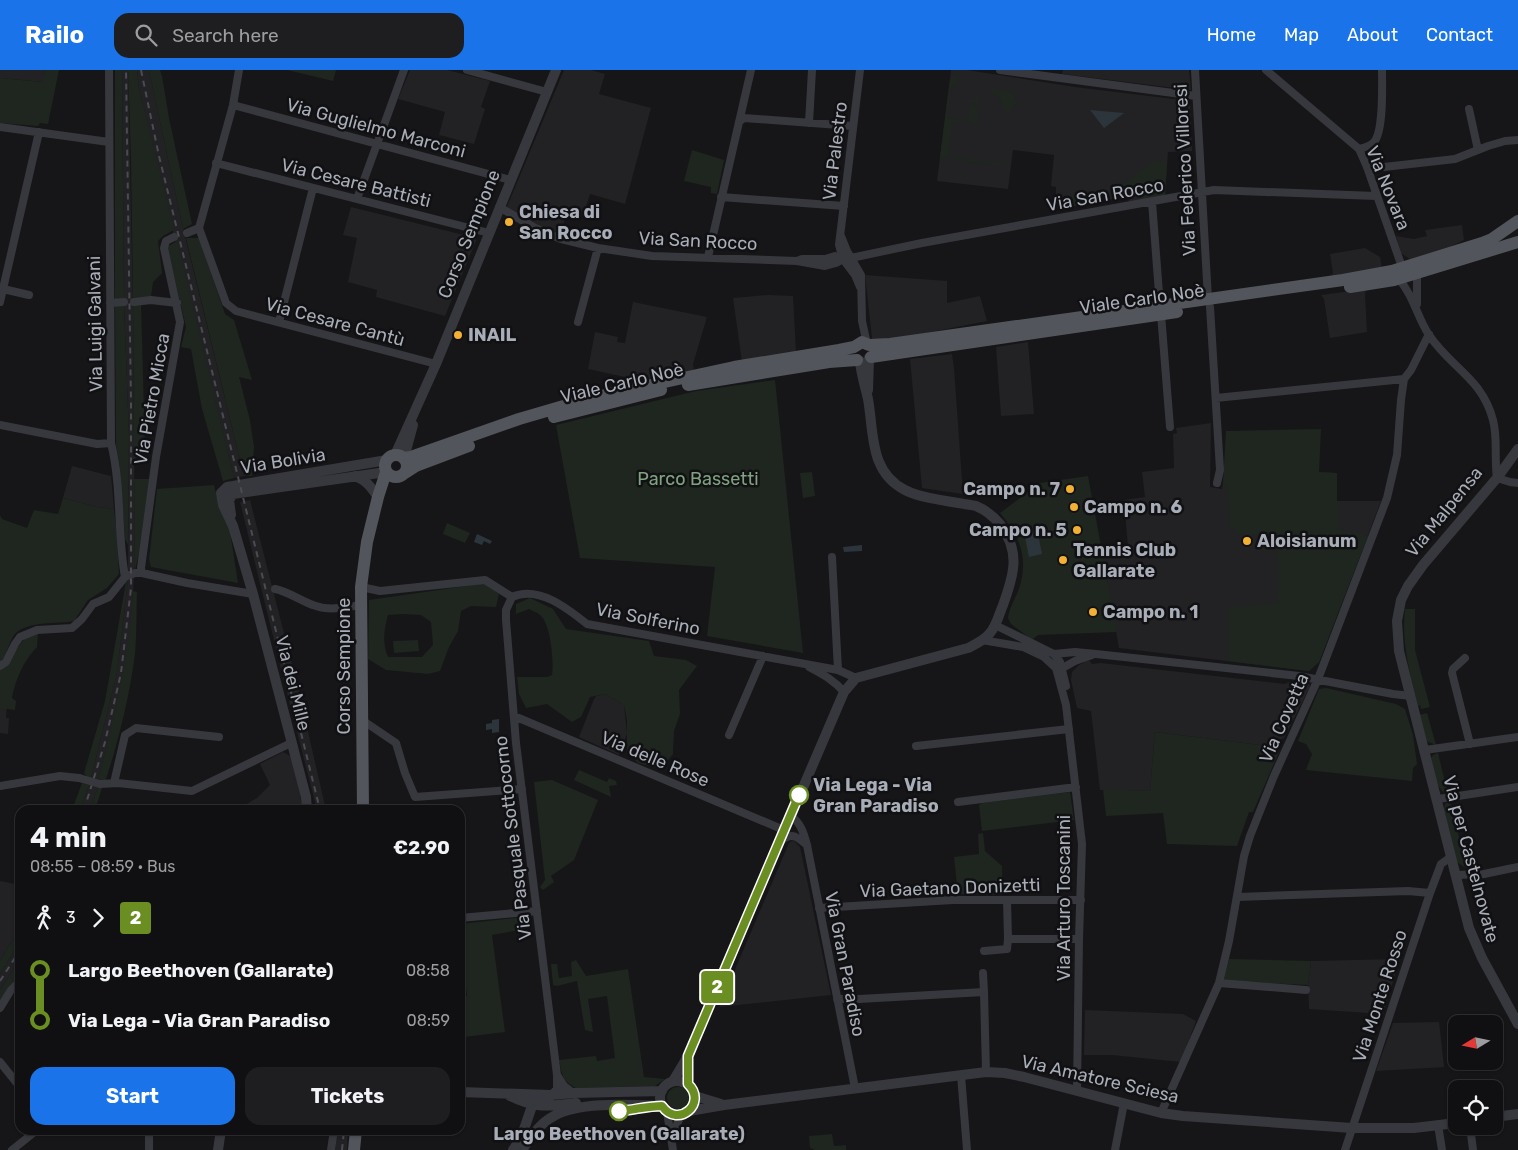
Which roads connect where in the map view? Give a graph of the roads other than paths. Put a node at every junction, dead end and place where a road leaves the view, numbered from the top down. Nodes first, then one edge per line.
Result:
1 (109, 70) edge
2 (239, 70) edge
3 (404, 70) edge
4 (467, 70) edge
5 (556, 70) edge
6 (752, 70) edge
7 (812, 70) edge
8 (860, 70) edge
9 (1000, 70) edge
10 (1194, 70) edge
11 (1266, 70) edge
12 (1382, 70) edge
13 (1057, 74) edge
14 (547, 92) junction
15 (1196, 96) junction
16 (233, 105) junction
17 (1469, 109) dead end
18 (739, 122) junction
19 (809, 123) junction
20 (852, 126) junction
21 (0, 127) edge
22 (39, 132) junction
23 (1518, 140) edge
24 (110, 142) junction
25 (377, 143) junction
26 (1359, 149) junction
27 (1478, 150) junction
28 (216, 163) junction
29 (1367, 167) junction
30 (510, 180) junction
31 (313, 188) junction
32 (1202, 192) junction
33 (1376, 196) junction
34 (722, 197) junction
35 (357, 199) junction
36 (1152, 202) junction
37 (844, 206) junction
38 (499, 208) junction
39 (1518, 221) edge
40 (199, 228) junction
41 (187, 233) dead end
42 (488, 233) junction
43 (174, 237) dead end
44 (1518, 242) edge
45 (598, 248) junction
46 (708, 257) junction
47 (847, 258) junction
48 (1417, 272) junction
49 (1400, 273) junction
50 (3, 289) junction
51 (29, 295) dead end
52 (0, 302) edge
53 (124, 302) dead end
54 (134, 302) dead end
55 (110, 303) junction
56 (176, 303) junction
57 (1209, 303) junction
58 (1160, 310) junction
59 (1418, 311) junction
60 (279, 322) junction
61 (578, 322) dead end
62 (1428, 334) junction
63 (863, 352) junction
64 (436, 364) junction
65 (1404, 379) junction
66 (1216, 398) junction
67 (416, 411) junction
68 (0, 425) edge
69 (1170, 427) dead end
70 (410, 440) junction
71 (111, 443) junction
72 (1518, 449) edge
73 (431, 450) junction
74 (395, 466) junction
75 (354, 476) junction
76 (1498, 478) junction
77 (1217, 483) dead end
78 (1518, 483) edge
79 (378, 497) junction
80 (372, 524) junction
81 (233, 526) junction
82 (832, 558) dead end
83 (142, 573) junction
84 (128, 576) junction
85 (361, 587) junction
86 (275, 589) dead end
87 (253, 594) junction
88 (512, 597) junction
89 (361, 605) junction
90 (995, 625) junction
91 (982, 640) junction
92 (1065, 652) junction
93 (1054, 654) junction
94 (1096, 654) junction
95 (763, 656) junction
96 (1465, 658) dead end
97 (800, 663) junction
98 (0, 666) edge
99 (1059, 667) junction
100 (838, 670) junction
101 (856, 678) junction
102 (1318, 679) junction
103 (844, 692) junction
104 (1411, 696) junction
105 (514, 716) junction
106 (362, 720) junction
107 (1069, 729) junction
108 (729, 735) dead end
109 (219, 737) dead end
110 (1518, 737) edge
111 (291, 743) junction
112 (1470, 744) junction
113 (916, 746) dead end
114 (1425, 750) junction
115 (114, 782) junction
116 (0, 786) edge
117 (1076, 786) junction
118 (1518, 787) edge
119 (522, 789) junction
120 (1438, 799) junction
121 (958, 802) dead end
122 (306, 805) edge
123 (363, 805) edge
124 (790, 816) junction
125 (784, 830) junction
126 (780, 841) junction
127 (808, 845) junction
128 (1451, 857) junction
129 (1518, 867) edge
130 (1456, 875) junction
131 (1430, 893) junction
132 (1238, 896) junction
133 (1007, 900) junction
134 (1081, 900) junction
135 (819, 908) junction
136 (537, 911) junction
137 (465, 918) edge
138 (1008, 939) junction
139 (1079, 939) junction
140 (984, 951) dead end
141 (983, 973) dead end
142 (1219, 983) junction
143 (15, 986) edge
144 (1306, 990) dead end
145 (984, 992) junction
146 (836, 999) junction
147 (0, 1008) edge
148 (1518, 1024) edge
149 (688, 1056) junction
150 (0, 1062) edge
151 (986, 1072) junction
152 (961, 1075) junction
153 (558, 1076) junction
154 (15, 1081) edge
155 (673, 1081) junction
156 (688, 1084) junction
157 (854, 1088) junction
158 (662, 1091) junction
159 (1077, 1091) junction
160 (465, 1092) edge
161 (607, 1092) junction
162 (573, 1093) junction
163 (507, 1095) junction
164 (552, 1095) junction
165 (695, 1096) junction
166 (520, 1101) junction
167 (1124, 1103) junction
168 (724, 1104) junction
169 (614, 1105) junction
170 (532, 1106) junction
171 (665, 1109) junction
172 (685, 1113) junction
173 (1161, 1113) junction
174 (1518, 1114) edge
175 (1503, 1116) edge
176 (528, 1118) junction
177 (543, 1123) junction
178 (1448, 1124) edge
179 (1438, 1125) junction
180 (1352, 1128) junction
181 (31, 1135) edge
182 (149, 1135) edge
183 (220, 1135) edge
184 (333, 1135) edge
185 (356, 1135) edge
186 (1471, 1135) edge
187 (672, 1136) junction
188 (12, 1150) edge
189 (148, 1150) edge
190 (218, 1150) edge
191 (331, 1150) edge
192 (354, 1150) edge
193 (513, 1150) edge
194 (522, 1150) edge
195 (673, 1150) edge
196 (968, 1150) edge
197 (1115, 1150) edge
198 (1345, 1150) edge
199 (1442, 1150) edge
200 (1473, 1150) edge

1 - 24 street, Via Luigi Galvani
2 - 16 street
3 - 25 street
4 - 14 street
5 - 14 street, Corso Sempione
6 - 18 street
7 - 19 street
8 - 20 street, Via Palestro
9 - 13 street
10 - 15 street, Via Federico Villoresi
11 - 26 street, Via Novara
12 - 26 street
13 - 15 street
14 - 30 street, Corso Sempione
15 - 32 street, Via Federico Villoresi
16 - 25 street, Via Guglielmo Marconi
16 - 28 street
17 - 27 street
18 - 19 street
18 - 34 street
19 - 20 street
20 - 37 street, Via Palestro
21 - 22 street
22 - 24 street
22 - 50 street
23 - 27 street
24 - 55 street, Via Luigi Galvani
25 - 30 street, Via Guglielmo Marconi
25 - 35 street
26 - 29 street, Via Novara
27 - 29 street
28 - 31 street, Via Cesare Battisti
28 - 40 street
29 - 33 street, Via Novara
30 - 38 street, Corso Sempione
31 - 35 street, Via Cesare Battisti
31 - 60 street
32 - 33 street, Via San Rocco
32 - 36 street, Via San Rocco
32 - 57 street, Via Federico Villoresi
33 - 49 street, Via Novara
34 - 37 street
34 - 46 street
35 - 42 street, Via Cesare Battisti
36 - 47 street, Via San Rocco
36 - 58 street
37 - 47 street, Via Palestro
38 - 42 street, Corso Sempione
38 - 45 street, Via San Rocco
39 - 49 main road
40 - 41 street
40 - 60 street, Via Cesare Cantù
42 - 64 street, Corso Sempione
43 - 56 street, Via Pietro Micca
44 - 48 main road, Viale Carlo Noè
45 - 46 street, Via San Rocco
45 - 61 street
46 - 47 street, Via San Rocco
47 - 63 street, Via Palestro
48 - 49 main road, Viale Carlo Noè
48 - 59 street, Via Novara
49 - 57 main road, Viale Carlo Noè
49 - 59 street, Via Novara
50 - 51 street
50 - 52 street
53 - 55 street
54 - 56 street
55 - 71 street, Via Luigi Galvani
56 - 83 street, Via Pietro Micca
57 - 58 main road, Viale Carlo Noè
57 - 66 street, Via Federico Villoresi
58 - 63 main road, Viale Carlo Noè
58 - 69 street
59 - 62 street, Via Novara
60 - 64 street, Via Cesare Cantù
62 - 65 street, Via Covetta
62 - 76 street, Via Malpensa
63 - 73 main road, Viale Carlo Noè
63 - 74 main road, Viale Carlo Noè
63 - 90 street
64 - 67 street, Corso Sempione
65 - 66 street
65 - 102 street, Via Covetta
66 - 77 street, Via Federico Villoresi
67 - 70 street, Corso Sempione
67 - 74 street, Corso Sempione
68 - 71 street
70 - 73 street
70 - 74 street, Corso Sempione
71 - 84 street, Via Luigi Galvani
72 - 76 street
73 - 74 main road, Viale Carlo Noè
74 - 75 street, Via Bolivia
74 - 79 main road, Corso Sempione
74 - 80 main road, Corso Sempione
74 - 81 street, Via Bolivia
75 - 79 street
75 - 81 street, Via Bolivia
76 - 78 street
76 - 104 street, Via Malpensa
79 - 80 main road, Corso Sempione
80 - 85 main road, Corso Sempione
81 - 87 street, Via Bolivia
82 - 100 street
83 - 84 street
83 - 87 street
84 - 98 street
85 - 88 street
85 - 89 main road, Corso Sempione
86 - 89 street
87 - 111 street, Via dei Mille
88 - 95 street, Via Solferino
88 - 105 street, Via Pasquale Sottocorno
89 - 106 main road, Corso Sempione
90 - 91 street
90 - 93 street
91 - 99 street
91 - 101 street
92 - 93 street
92 - 94 street
92 - 99 street
93 - 99 street
94 - 99 street
94 - 102 street
95 - 97 street, Via Solferino
95 - 108 street
96 - 112 street
97 - 100 street, Via Solferino
97 - 103 street, Via Solferino
99 - 107 street, Via Arturo Toscanini
100 - 101 street, Via Solferino
101 - 103 street
102 - 104 street
102 - 132 street, Via Covetta
103 - 124 street
104 - 114 street, Via per Castelnovate
105 - 119 street, Via Pasquale Sottocorno
105 - 125 street, Via delle Rose
106 - 119 street
106 - 123 main road, Corso Sempione
107 - 113 street
107 - 117 street, Via Arturo Toscanini
109 - 115 street
110 - 112 street
111 - 115 street, Via dei Mille
111 - 122 street
112 - 114 street
114 - 120 street, Via per Castelnovate
115 - 116 street, Via dei Mille, bridge
117 - 121 street
117 - 134 street, Via Arturo Toscanini
118 - 120 street
119 - 136 street, Via Pasquale Sottocorno
120 - 128 street, Via per Castelnovate
124 - 125 street
124 - 127 street, Via Gran Paradiso
125 - 126 street
126 - 127 street
126 - 149 street
127 - 135 street, Via Gran Paradiso
128 - 130 street, Via per Castelnovate
128 - 131 street, Via Monte Rosso
129 - 130 street
130 - 148 street, Via per Castelnovate
131 - 132 street
131 - 180 street, Via Monte Rosso
132 - 142 street, Via Covetta
133 - 134 street, Via Gaetano Donizetti
133 - 135 street, Via Gaetano Donizetti
133 - 138 street
134 - 139 street, Via Arturo Toscanini
135 - 146 street, Via Gran Paradiso
136 - 137 street
136 - 153 street, Via Pasquale Sottocorno
138 - 139 street
138 - 140 street
139 - 159 street, Via Arturo Toscanini
141 - 145 street
142 - 144 street
142 - 173 street, Via Covetta
143 - 147 street
145 - 146 street
145 - 151 street
146 - 157 street, Via Gran Paradiso
149 - 155 street
149 - 156 street
150 - 154 street
151 - 152 street, Via Amatore Sciesa
151 - 159 street, Via Amatore Sciesa
152 - 157 street, Via Amatore Sciesa
152 - 196 street
153 - 162 street
153 - 164 street, Via Pasquale Sottocorno
155 - 156 street
155 - 158 street
156 - 165 street
157 - 168 street, Via Amatore Sciesa
158 - 161 street
158 - 171 street
159 - 167 street, Via Amatore Sciesa
160 - 163 street
161 - 162 street
161 - 170 street
162 - 164 street
163 - 164 street
163 - 166 street
165 - 168 street, Via Amatore Sciesa
165 - 172 street
166 - 170 street
166 - 176 street
167 - 173 street, Via Amatore Sciesa
167 - 197 street
168 - 172 street, Via Amatore Sciesa
169 - 170 street
169 - 171 street
169 - 177 street
170 - 176 street
171 - 172 street
171 - 187 street
172 - 187 street
173 - 180 street, Via Amatore Sciesa
174 - 175 street
176 - 177 street
176 - 193 street
177 - 194 street
178 - 179 street, Via Amatore Sciesa
179 - 180 street, Via Amatore Sciesa
179 - 199 street
180 - 198 street, Via Monte Rosso
181 - 188 street
182 - 189 street
183 - 190 street
184 - 191 street
185 - 192 main road
186 - 200 street
187 - 195 street

